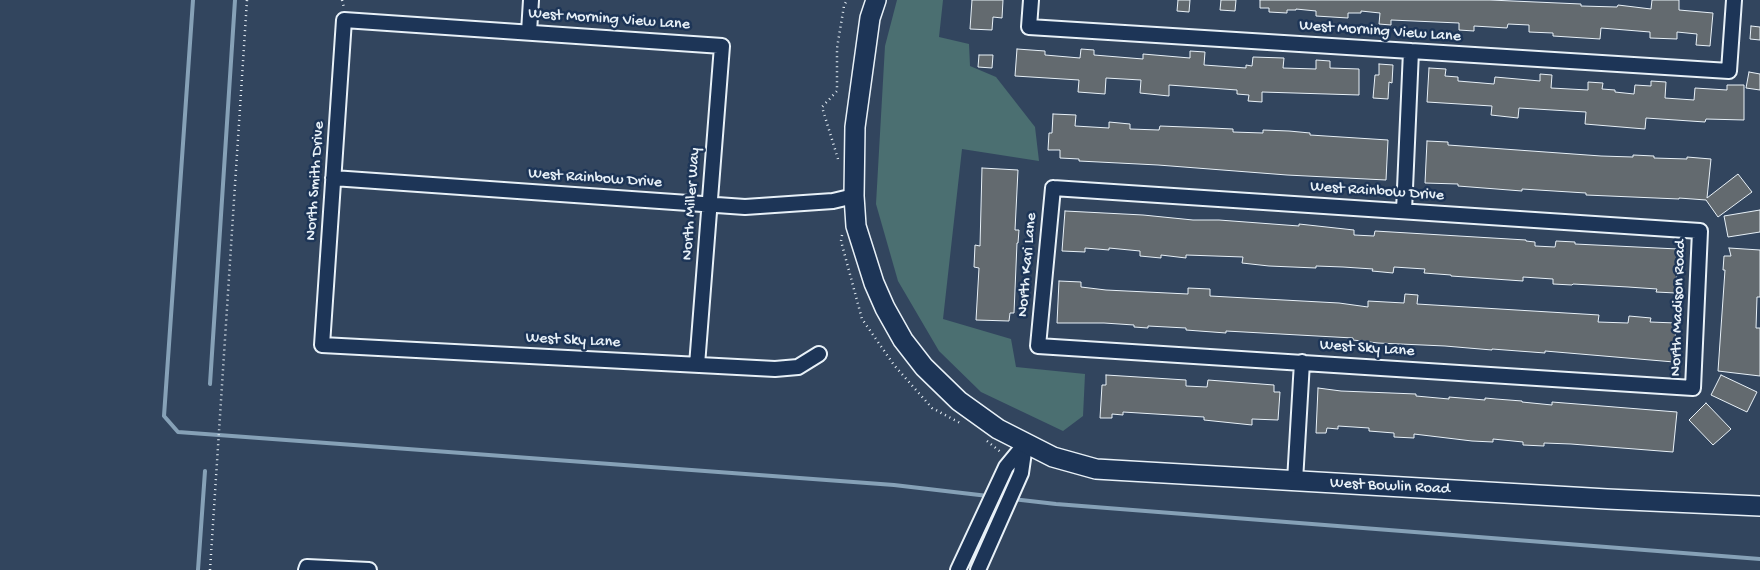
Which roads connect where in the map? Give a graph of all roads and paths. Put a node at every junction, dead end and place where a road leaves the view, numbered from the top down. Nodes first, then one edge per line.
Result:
1 (247, 0) edge
2 (531, 0) edge
3 (847, 0) edge
4 (876, 0) edge
5 (1031, 0) edge
6 (1734, 0) edge
7 (344, 20) joint
8 (529, 32) junction
9 (722, 46) joint
10 (1411, 51) junction
11 (839, 161) dead end
12 (333, 178) junction
13 (1053, 188) joint
14 (854, 196) junction
15 (710, 205) junction
16 (1404, 211) junction
17 (1700, 231) joint
18 (322, 344) joint
19 (1038, 346) joint
20 (819, 354) dead end
21 (1302, 362) junction
22 (697, 365) junction
23 (1693, 388) joint
24 (1025, 444) junction
25 (1295, 481) junction
26 (1760, 506) edge
27 (306, 569) edge
28 (210, 570) edge
29 (369, 570) edge
30 (958, 570) edge
31 (978, 570) edge

1 - 28 path
2 - 8 street
3 - 11 path
4 - 14 street, West Bowlin Road
5 - 10 street, West Morning View Lane
6 - 10 street, West Morning View Lane
7 - 8 street, West Morning View Lane
7 - 12 street, North Smith Drive
8 - 9 street, West Morning View Lane
9 - 15 street, North Miller Way
10 - 16 street
12 - 15 street, West Rainbow Drive
12 - 18 street, North Smith Drive
13 - 16 street, West Rainbow Drive
13 - 19 street, North Kari Lane
14 - 15 street, West Rainbow Drive
14 - 24 street, West Bowlin Road
15 - 22 street, North Miller Way
16 - 17 street, West Rainbow Drive
17 - 23 street, North Madison Road
18 - 22 street, West Sky Lane
19 - 21 street, West Sky Lane
20 - 22 street, West Sky Lane
21 - 23 street, West Sky Lane
21 - 25 street
24 - 25 street, West Bowlin Road
24 - 30 street
24 - 31 street
25 - 26 street, West Bowlin Road
27 - 29 street

